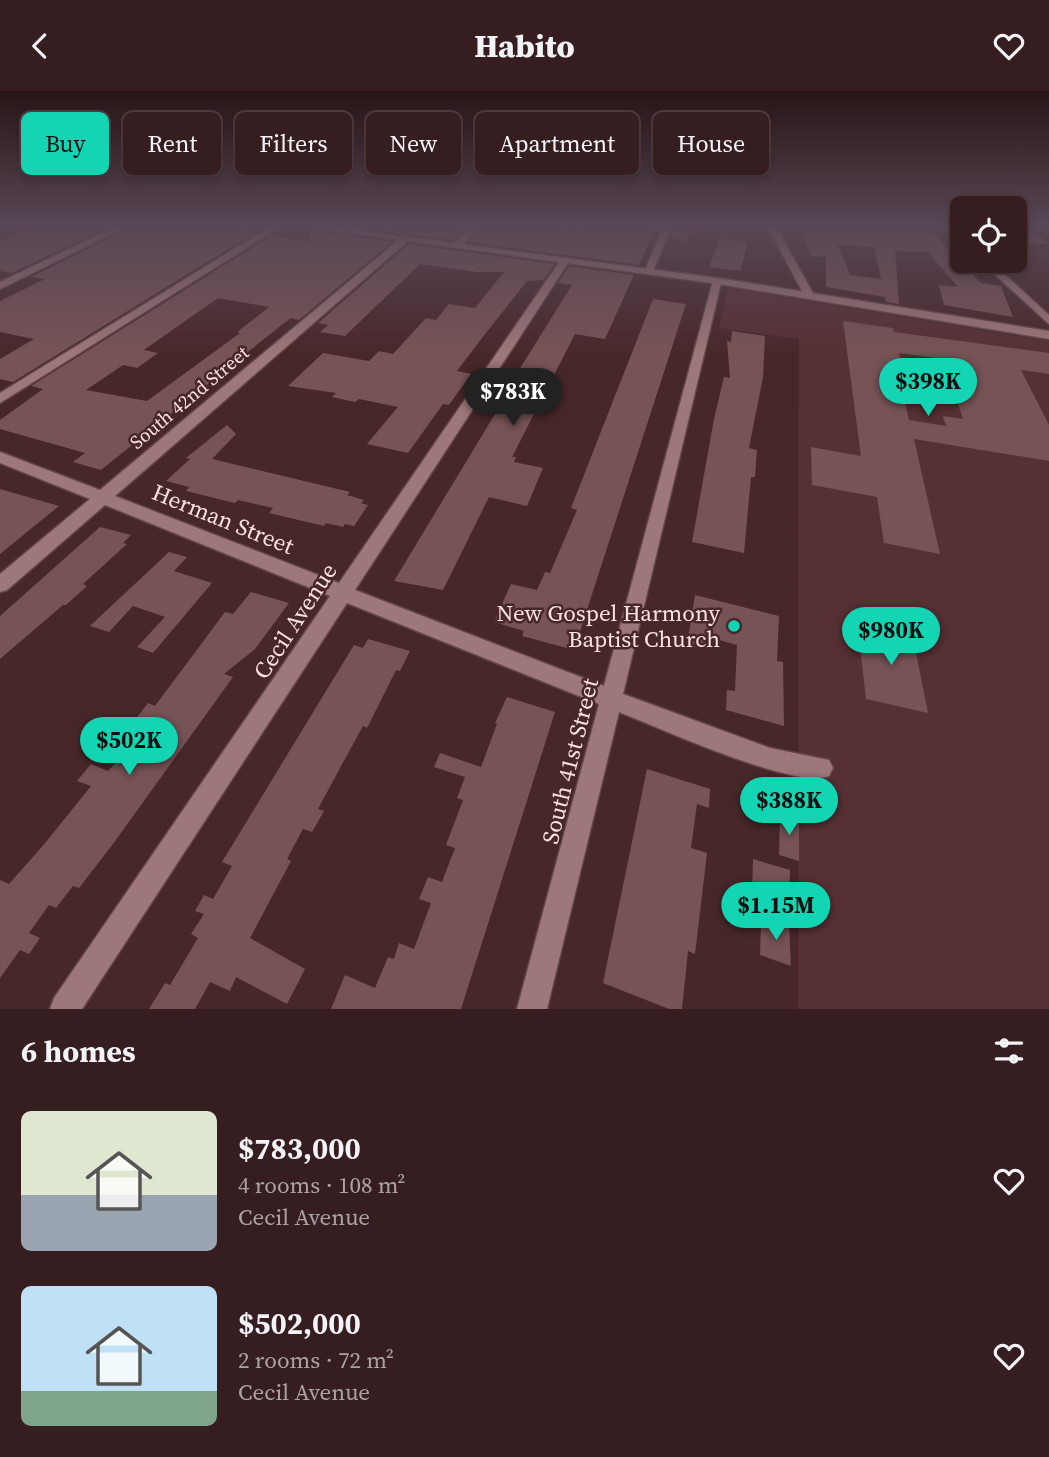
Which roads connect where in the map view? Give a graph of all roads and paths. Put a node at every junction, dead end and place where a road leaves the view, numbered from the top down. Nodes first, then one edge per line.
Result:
1 (38, 268) edge
2 (210, 268) edge
3 (371, 268) edge
4 (560, 268) edge
5 (624, 268) edge
6 (649, 268) edge
7 (794, 268) edge
8 (648, 271) junction
9 (998, 273) edge
10 (718, 281) junction
11 (0, 286) edge
12 (809, 295) junction
13 (1049, 321) edge
14 (1049, 335) edge
15 (0, 399) edge
16 (0, 457) edge
17 (102, 497) junction
18 (0, 585) edge
19 (344, 593) junction
20 (611, 699) junction
21 (821, 768) dead end
22 (65, 1009) edge
23 (532, 1009) edge

1 - 11 street
2 - 15 street
3 - 17 street, South 42nd Street
4 - 19 street, Cecil Avenue
5 - 8 street
6 - 8 street
7 - 12 street
8 - 10 street
9 - 13 street
10 - 12 street
10 - 20 street, South 41st Street
12 - 14 street
16 - 17 street, Herman Street
17 - 18 street, South 42nd Street
17 - 19 street, Herman Street
19 - 20 street, Herman Street
19 - 22 street, Cecil Avenue
20 - 21 street, Herman Street
20 - 23 street, South 41st Street

